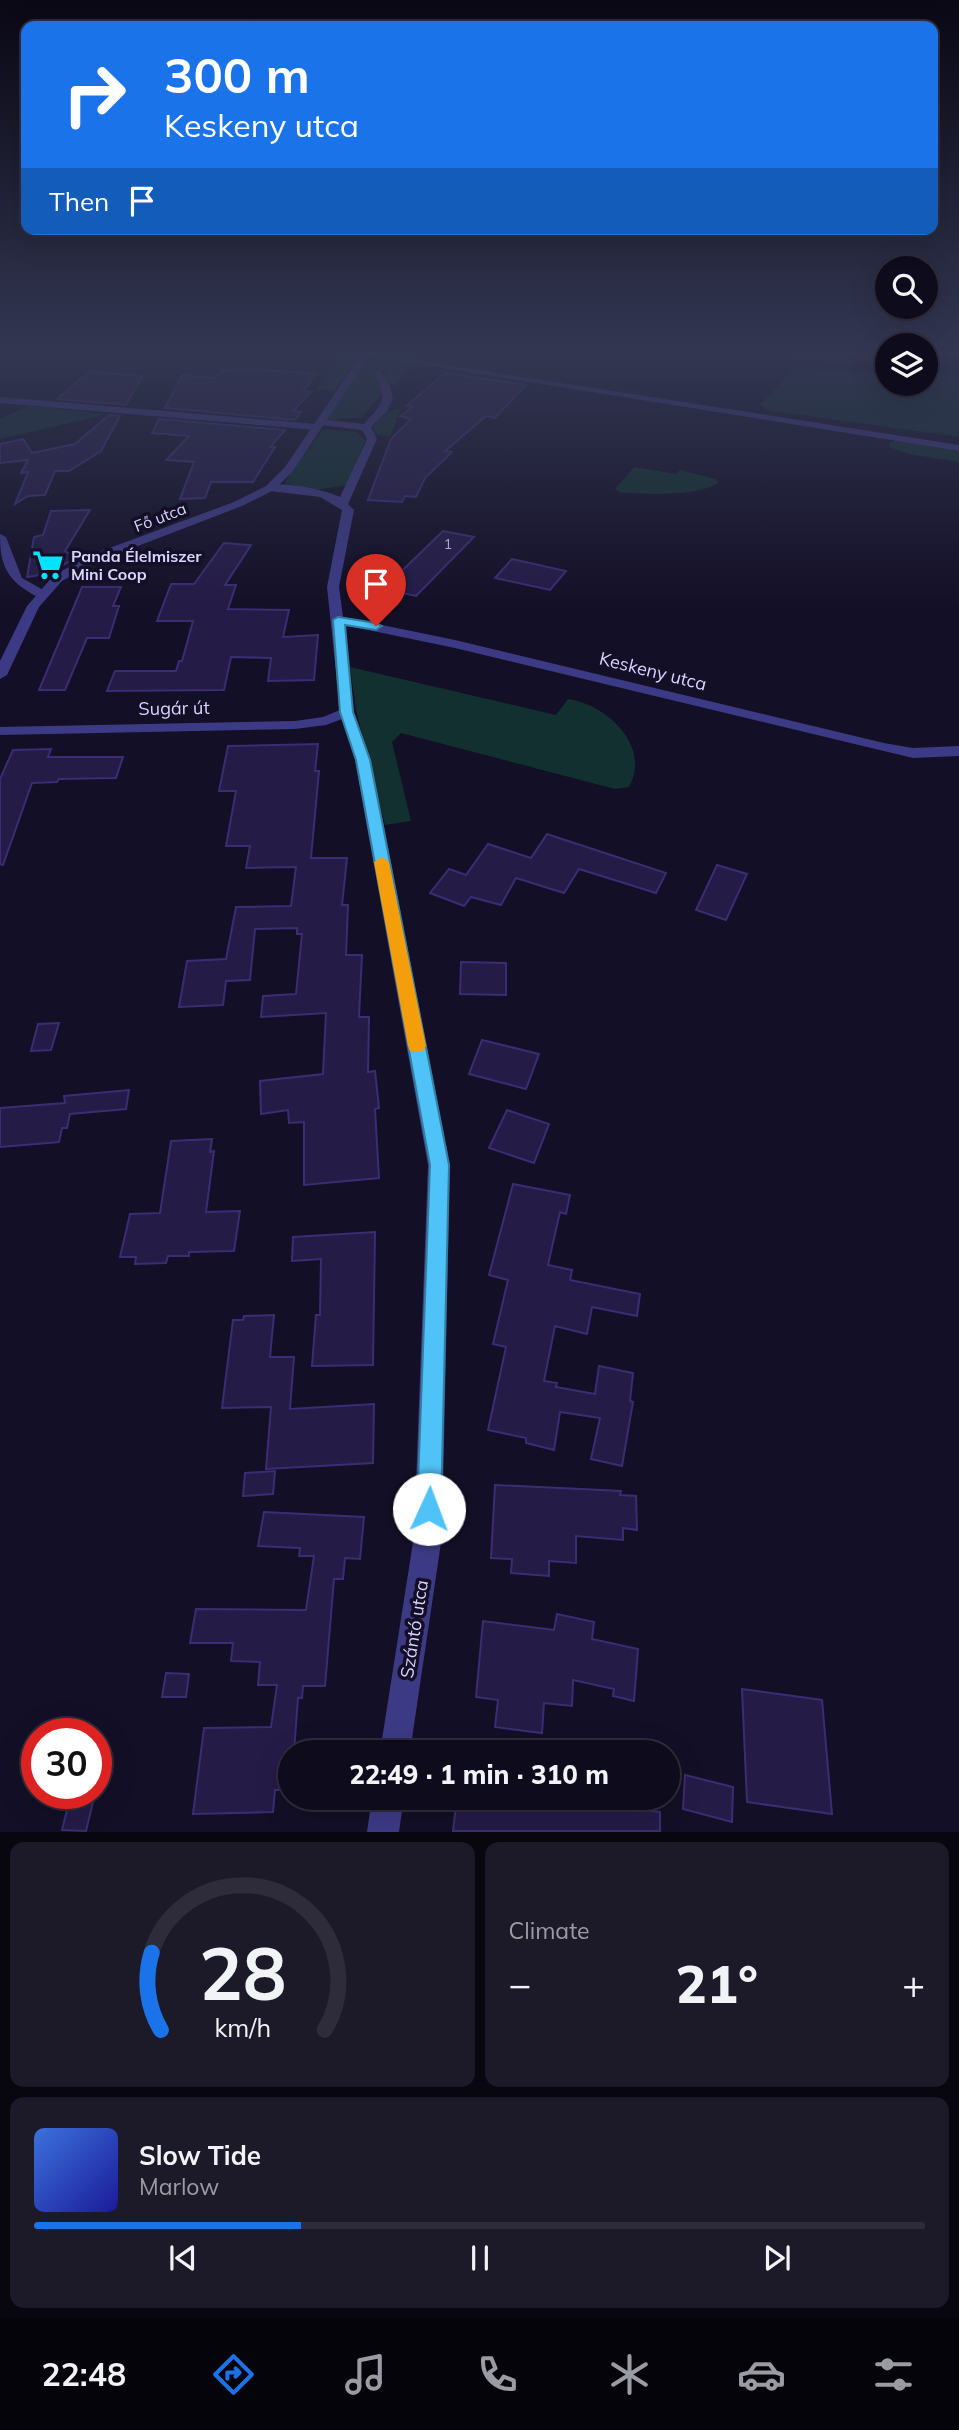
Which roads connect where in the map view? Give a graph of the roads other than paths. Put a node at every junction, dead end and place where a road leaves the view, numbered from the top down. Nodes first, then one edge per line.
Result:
1 (310, 437) edge
2 (371, 437) edge
3 (894, 437) edge
4 (959, 448) edge
5 (270, 488) junction
6 (343, 503) junction
7 (0, 537) edge
8 (41, 594) junction
9 (338, 620) junction
10 (0, 675) edge
11 (347, 712) junction
12 (0, 732) edge
13 (959, 751) edge
14 (397, 1740) edge
15 (386, 1810) edge
16 (383, 1832) edge

1 - 5 street, Fő utca
2 - 6 street
3 - 4 street
5 - 6 street
5 - 8 street, Fő utca
6 - 9 street, Szántó utca
7 - 8 street
8 - 10 street, Fő utca
9 - 11 street, Szántó utca
9 - 13 street, Keskeny utca
11 - 12 street, Sugár út
11 - 14 street, Szántó utca
15 - 16 street

